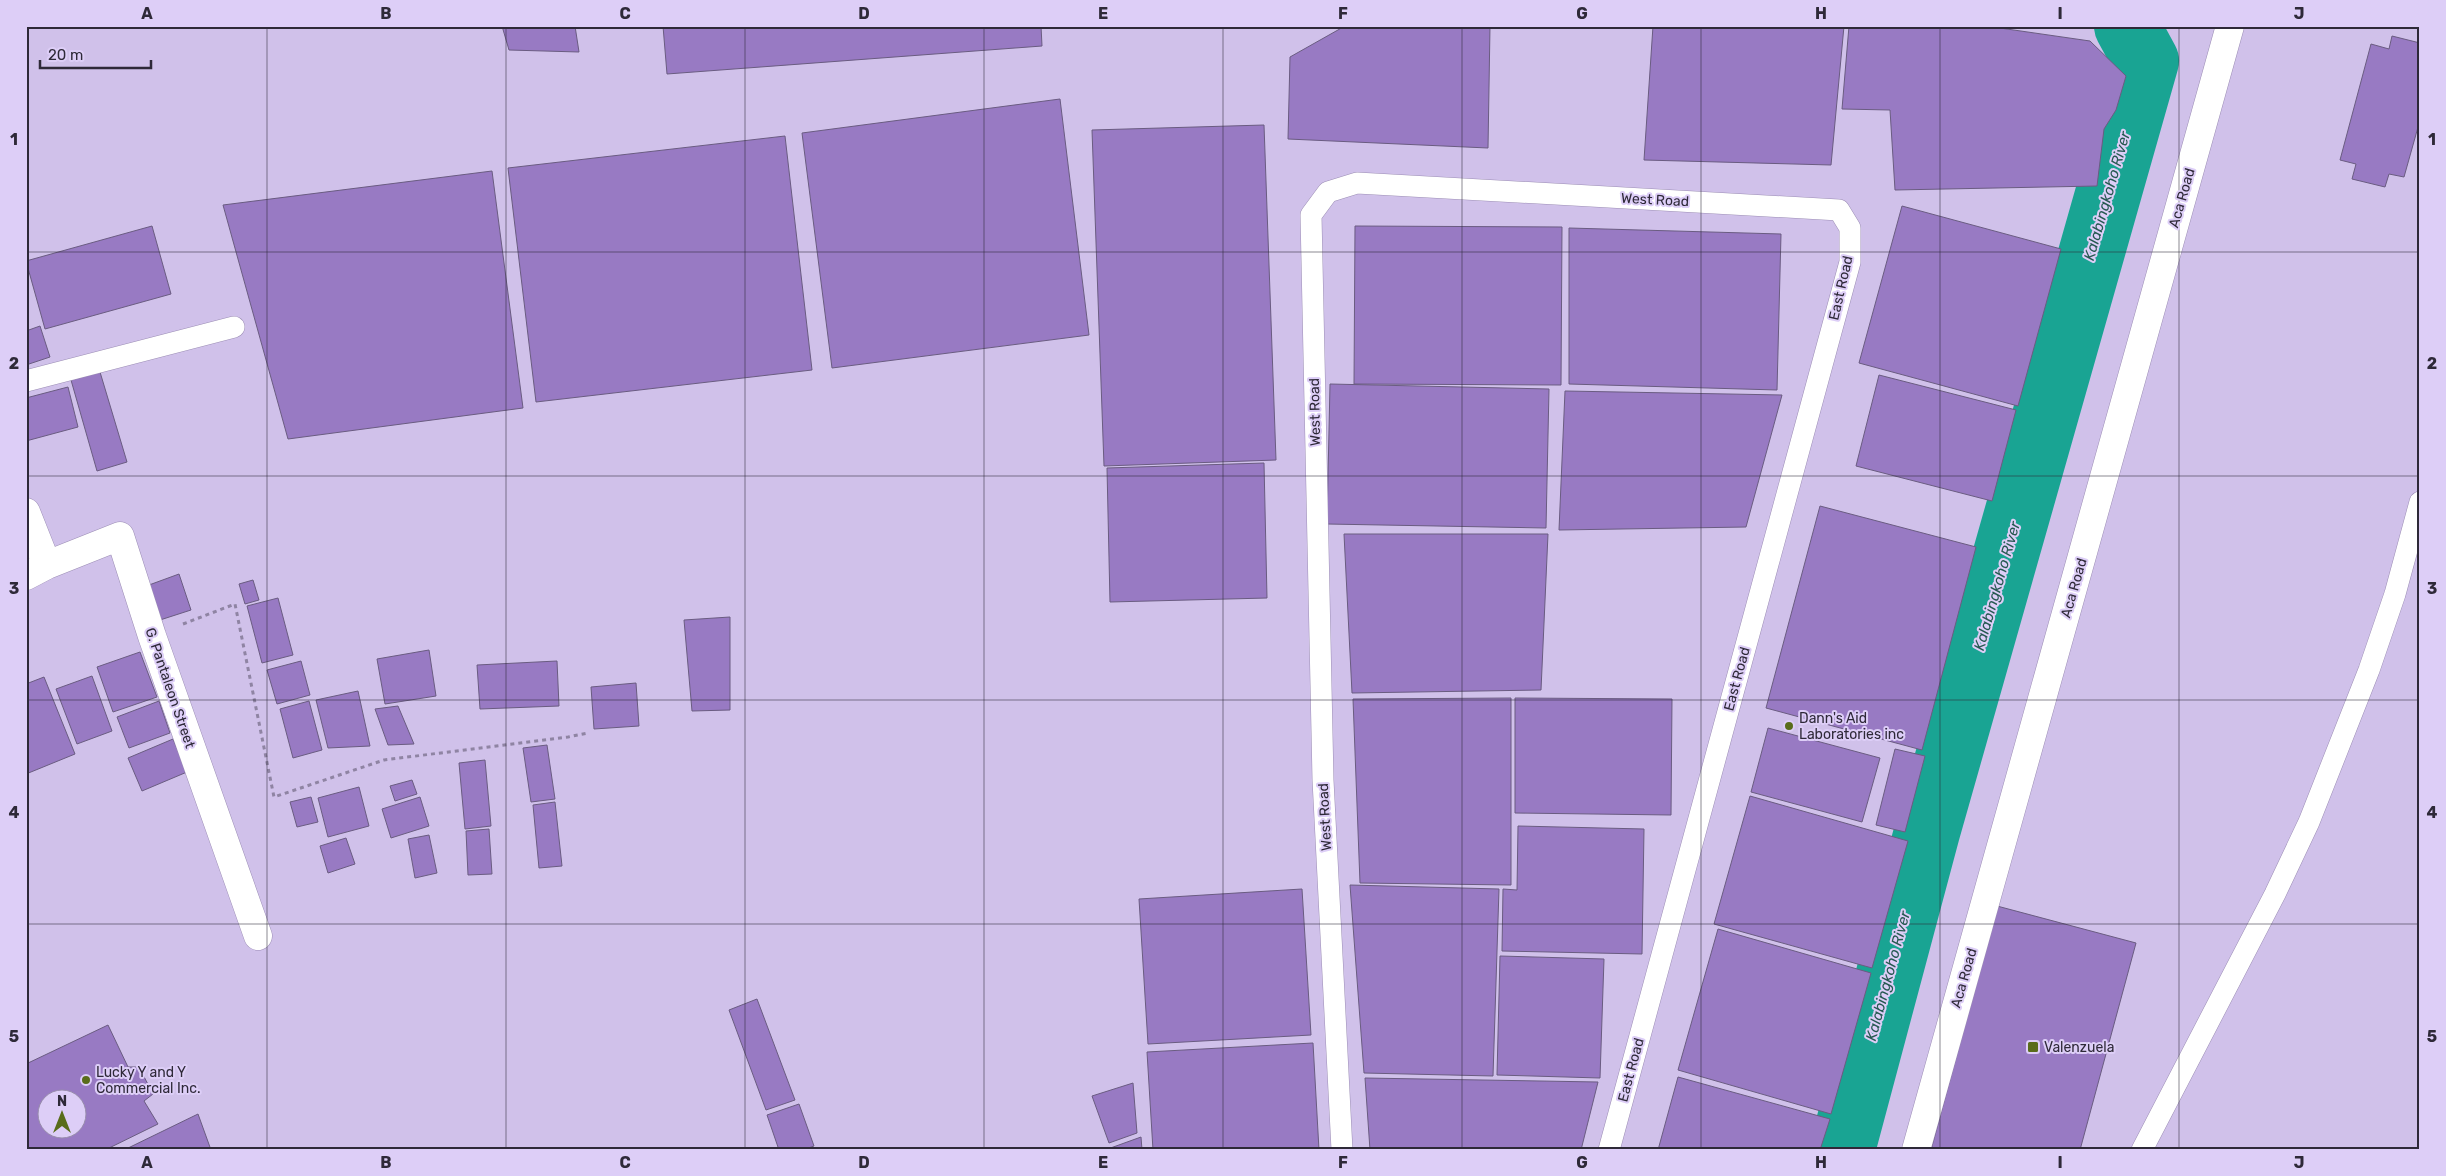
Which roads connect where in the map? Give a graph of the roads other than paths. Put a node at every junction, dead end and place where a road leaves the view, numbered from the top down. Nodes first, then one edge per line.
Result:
1 (2230, 26) edge
2 (1839, 210) joint
3 (234, 327) dead end
4 (26, 381) edge
5 (2420, 502) edge
6 (26, 512) edge
7 (36, 571) edge
8 (258, 936) dead end
9 (1342, 1150) edge
10 (1609, 1150) edge
11 (1916, 1150) edge
12 (2142, 1150) edge

1 - 11 street, Aca Road
2 - 9 lane, West Road
2 - 10 lane, East Road
3 - 4 lane
5 - 12 lane
6 - 7 street
7 - 8 street, G. Pantaleon Street

